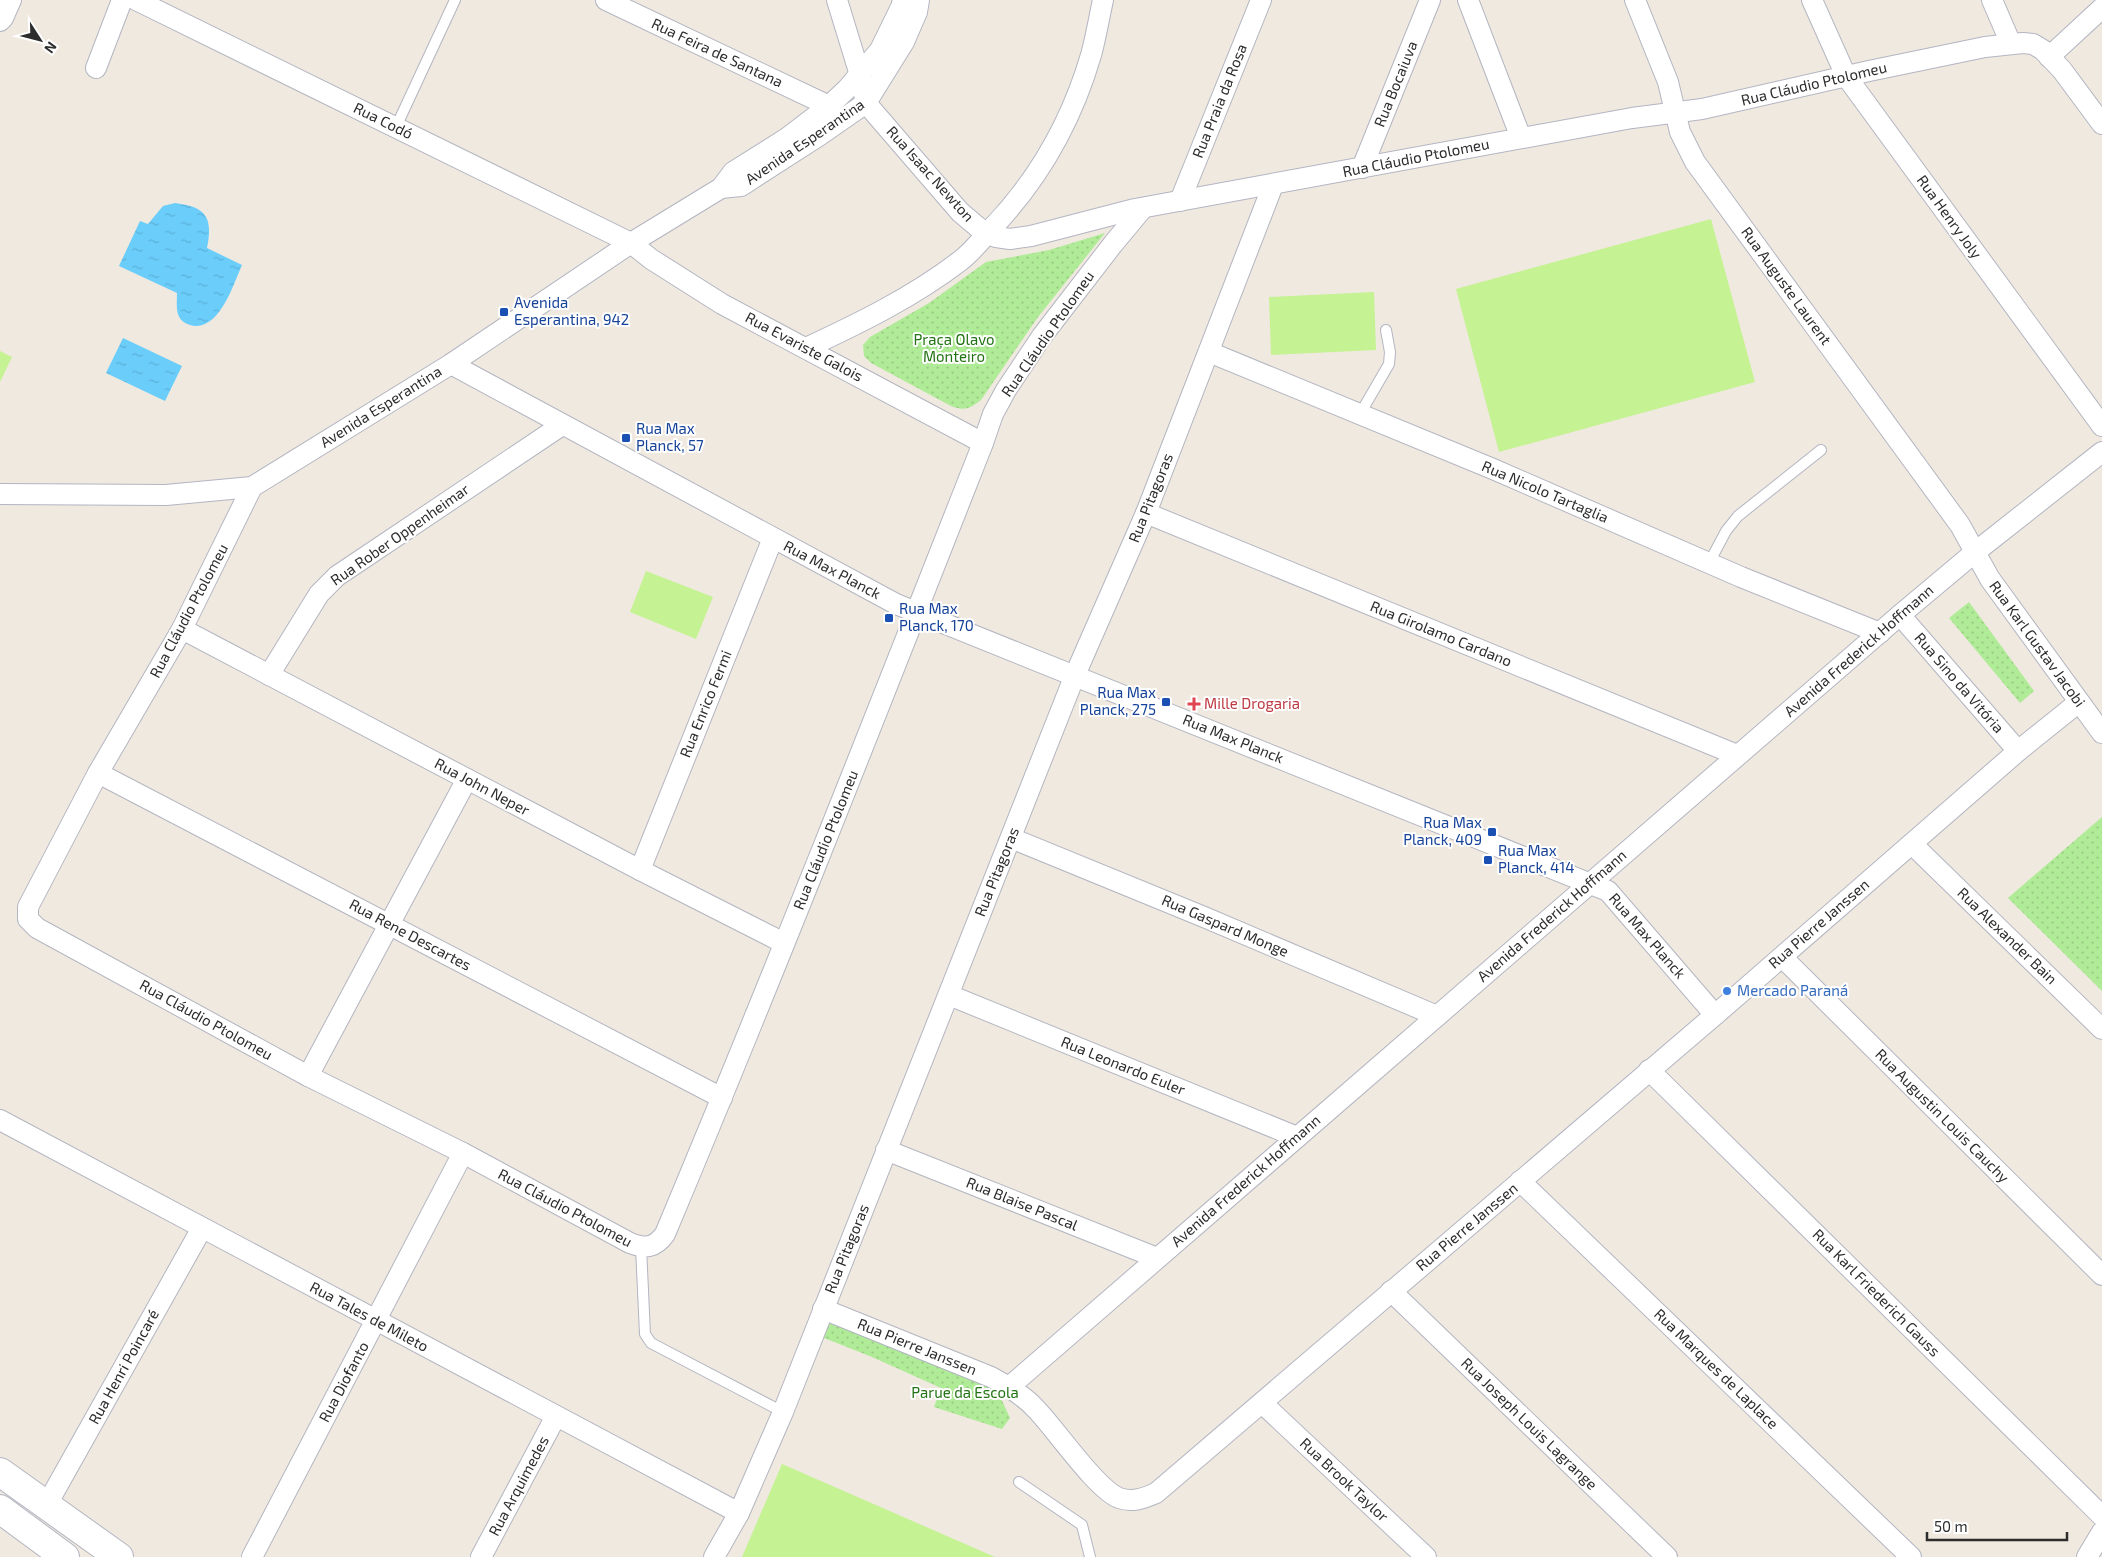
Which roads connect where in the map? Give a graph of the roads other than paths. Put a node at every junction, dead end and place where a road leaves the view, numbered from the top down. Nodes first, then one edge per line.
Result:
1 (11, 0) edge
2 (122, 0) edge
3 (136, 0) edge
4 (456, 0) edge
5 (606, 0) edge
6 (836, 0) edge
7 (903, 0) edge
8 (919, 0) edge
9 (1103, 0) edge
10 (1261, 0) edge
11 (1430, 0) edge
12 (1468, 0) edge
13 (1635, 0) edge
14 (1812, 0) edge
15 (1992, 0) edge
16 (2102, 8) edge
17 (0, 21) edge
18 (2011, 44) junction
19 (2049, 57) junction
20 (96, 68) dead end
21 (860, 75) junction
22 (1846, 76) junction
23 (866, 103) junction
24 (829, 106) junction
25 (1676, 112) junction
26 (2102, 124) edge
27 (396, 127) junction
28 (1521, 138) junction
29 (1362, 168) junction
30 (1273, 185) junction
31 (721, 188) junction
32 (1180, 202) junction
33 (1143, 208) junction
34 (986, 234) junction
35 (631, 243) junction
36 (1386, 330) dead end
37 (806, 348) junction
38 (1209, 352) junction
39 (451, 364) junction
40 (1360, 414) junction
41 (562, 425) junction
42 (2102, 426) edge
43 (983, 443) junction
44 (1821, 450) dead end
45 (2102, 452) edge
46 (252, 487) junction
47 (0, 494) edge
48 (1146, 513) junction
49 (773, 538) junction
50 (1974, 553) junction
51 (1709, 563) junction
52 (916, 613) junction
53 (1900, 615) junction
54 (182, 629) junction
55 (1880, 633) junction
56 (269, 675) junction
57 (1075, 675) junction
58 (2079, 702) junction
59 (2102, 733) edge
60 (2018, 751) junction
61 (1737, 755) junction
62 (98, 773) junction
63 (467, 779) junction
64 (1011, 838) junction
65 (1912, 844) junction
66 (640, 870) junction
67 (1589, 884) junction
68 (390, 924) junction
69 (784, 943) junction
70 (1782, 957) junction
71 (949, 995) junction
72 (1715, 1014) junction
73 (1437, 1016) junction
74 (2102, 1029) edge
75 (1649, 1070) junction
76 (308, 1076) junction
77 (722, 1098) junction
78 (0, 1120) edge
79 (1296, 1137) junction
80 (886, 1150) junction
81 (463, 1154) junction
82 (1520, 1181) junction
83 (202, 1228) junction
84 (641, 1247) junction
85 (1157, 1258) junction
86 (2102, 1275) edge
87 (1391, 1291) junction
88 (823, 1309) junction
89 (376, 1321) junction
90 (1009, 1387) junction
91 (1262, 1403) junction
92 (783, 1412) junction
93 (556, 1416) junction
94 (0, 1472) edge
95 (1019, 1482) dead end
96 (46, 1506) junction
97 (0, 1509) edge
98 (739, 1513) junction
99 (2102, 1516) edge
100 (2102, 1532) edge
101 (65, 1557) edge
102 (120, 1557) edge
103 (252, 1557) edge
104 (481, 1557) edge
105 (714, 1557) edge
106 (1090, 1557) edge
107 (1426, 1557) edge
108 (1666, 1557) edge
109 (1911, 1557) edge
110 (2087, 1557) edge

1 - 17 street
2 - 20 street
3 - 27 street, Rua Codó
4 - 27 lane
5 - 24 street, Rua Feira de Santana
6 - 21 street, Rua Isaac Newton
7 - 21 street, Avenida Esperantina
8 - 23 street, Avenida Esperantina
9 - 34 street
10 - 32 street, Rua Praia da Rosa
11 - 29 street, Rua Bocaiuva
12 - 28 street
13 - 25 street, Rua Auguste Laurent
14 - 22 street, Rua Henry Joly
15 - 18 street
16 - 19 street
18 - 19 street, Rua Cláudio Ptolomeu
18 - 22 street, Rua Cláudio Ptolomeu
19 - 26 street, Rua Cláudio Ptolomeu
21 - 23 street, Rua Isaac Newton
21 - 24 street, Avenida Esperantina
22 - 25 street, Rua Cláudio Ptolomeu
22 - 42 street, Rua Henry Joly
23 - 31 street, Avenida Esperantina
23 - 34 street, Rua Isaac Newton
24 - 31 street, Avenida Esperantina
25 - 28 street, Rua Cláudio Ptolomeu
25 - 50 street, Rua Auguste Laurent
27 - 35 street, Rua Codó
28 - 29 street, Rua Cláudio Ptolomeu
29 - 30 street, Rua Cláudio Ptolomeu
30 - 32 street, Rua Cláudio Ptolomeu
30 - 38 street, Rua Pitagoras
31 - 35 street, Avenida Esperantina
32 - 33 street, Rua Cláudio Ptolomeu
33 - 34 street, Rua Isaac Newton
33 - 43 street, Rua Cláudio Ptolomeu
34 - 37 street
35 - 37 street, Rua Evariste Galois
35 - 39 street, Avenida Esperantina
36 - 40 lane
37 - 43 street, Rua Evariste Galois
38 - 40 street, Rua Nicolo Tartaglia
38 - 48 street, Rua Pitagoras
39 - 41 street, Rua Max Planck
39 - 46 street, Avenida Esperantina
40 - 51 street, Rua Nicolo Tartaglia
41 - 49 street, Rua Max Planck
41 - 56 street, Rua Rober Oppenheimar
43 - 52 street, Rua Cláudio Ptolomeu
44 - 51 lane
45 - 50 street, Avenida Frederick Hoffmann
46 - 47 street, Avenida Esperantina
46 - 54 street, Rua Cláudio Ptolomeu
48 - 57 street, Rua Pitagoras
48 - 61 street, Rua Girolamo Cardano
49 - 52 street, Rua Max Planck
49 - 66 street, Rua Enrico Fermi
50 - 53 street, Avenida Frederick Hoffmann
50 - 58 street, Rua Karl Gustav Jacobi
51 - 55 street, Rua Nicolo Tartaglia
52 - 57 street, Rua Max Planck
52 - 69 street, Rua Cláudio Ptolomeu
53 - 55 street, Avenida Frederick Hoffmann
53 - 60 street, Rua Sino da Vitória
54 - 56 street, Rua John Neper
54 - 62 street, Rua Cláudio Ptolomeu
55 - 61 street, Avenida Frederick Hoffmann
56 - 63 street, Rua John Neper
57 - 64 street, Rua Pitagoras
57 - 67 street, Rua Max Planck
58 - 59 street, Rua Karl Gustav Jacobi
58 - 60 street, Rua Pierre Janssen
60 - 65 street, Rua Pierre Janssen
61 - 67 street, Avenida Frederick Hoffmann
62 - 68 street, Rua Rene Descartes
62 - 76 street, Rua Cláudio Ptolomeu
63 - 66 street, Rua John Neper
63 - 68 street
64 - 71 street, Rua Pitagoras
64 - 73 street, Rua Gaspard Monge
65 - 70 street, Rua Pierre Janssen
65 - 74 street, Rua Alexander Bain
66 - 69 street, Rua John Neper
67 - 72 street, Rua Max Planck
67 - 73 street, Avenida Frederick Hoffmann
68 - 76 street
68 - 77 street, Rua Rene Descartes
69 - 77 street, Rua Cláudio Ptolomeu
70 - 72 street, Rua Pierre Janssen
70 - 86 street, Rua Augustin Louis Cauchy
71 - 79 street, Rua Leonardo Euler
71 - 80 street, Rua Pitagoras
72 - 75 street, Rua Pierre Janssen
73 - 79 street, Avenida Frederick Hoffmann
75 - 82 street, Rua Pierre Janssen
75 - 99 street, Rua Karl Friederich Gauss
76 - 81 street, Rua Cláudio Ptolomeu
77 - 84 street, Rua Cláudio Ptolomeu
78 - 83 street, Rua Tales de Mileto
79 - 85 street, Avenida Frederick Hoffmann
80 - 85 street, Rua Blaise Pascal
80 - 88 street, Rua Pitagoras
81 - 84 street, Rua Cláudio Ptolomeu
81 - 89 street, Rua Diofanto
82 - 87 street, Rua Pierre Janssen
82 - 109 street, Rua Marques de Laplace
83 - 89 street, Rua Tales de Mileto
83 - 96 street, Rua Henri Poincaré
84 - 92 lane
85 - 90 street, Avenida Frederick Hoffmann
87 - 91 street, Rua Pierre Janssen
87 - 108 street, Rua Joseph Louis Lagrange
88 - 90 street, Rua Pierre Janssen
88 - 92 street, Rua Pitagoras
89 - 93 street, Rua Tales de Mileto
89 - 103 street, Rua Diofanto
90 - 91 street, Rua Pierre Janssen
91 - 107 street, Rua Brook Taylor
92 - 98 street, Rua Pitagoras
93 - 98 street, Rua Tales de Mileto
93 - 104 street, Rua Arquimedes
94 - 96 main road
95 - 106 lane
96 - 102 main road
97 - 101 main road
98 - 105 street, Rua Pitagoras
100 - 110 street

